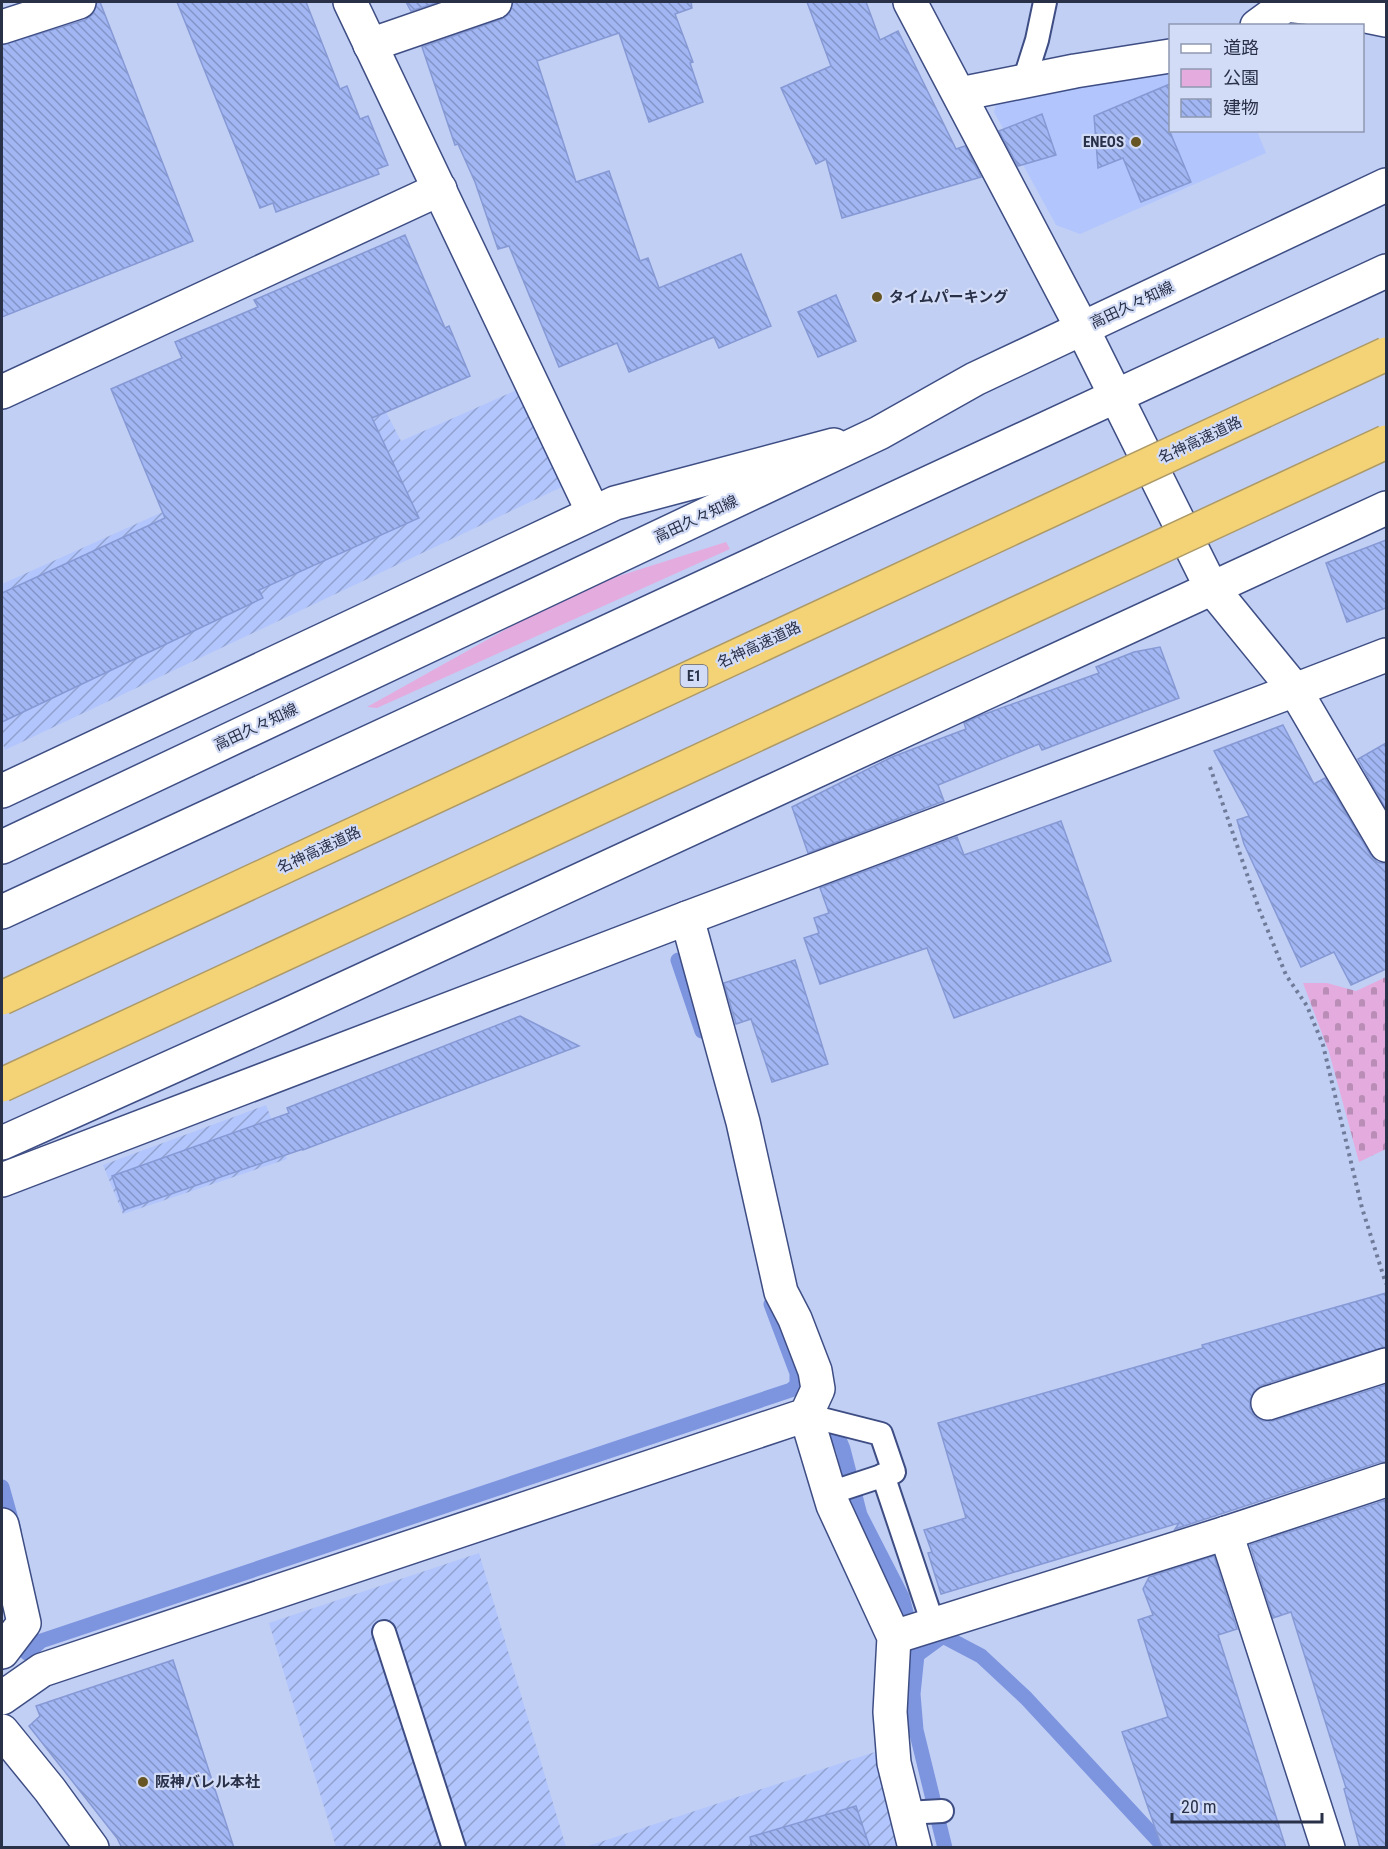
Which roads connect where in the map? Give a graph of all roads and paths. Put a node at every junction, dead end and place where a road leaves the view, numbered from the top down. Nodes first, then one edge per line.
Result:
1 (79, 2) edge
2 (350, 2) edge
3 (495, 2) edge
4 (910, 2) edge
5 (1046, 2) edge
6 (1286, 3) edge
7 (1386, 20) edge
8 (1260, 24) edge
9 (2, 27) edge
10 (370, 45) junction
11 (1169, 56) edge
12 (1024, 81) junction
13 (960, 94) junction
14 (1386, 185) edge
15 (440, 189) junction
16 (1386, 271) edge
17 (1082, 328) junction
18 (1386, 354) edge
19 (2, 392) edge
20 (1117, 397) junction
21 (879, 433) junction
22 (1386, 442) edge
23 (1386, 508) edge
24 (593, 512) junction
25 (1211, 587) junction
26 (1386, 655) edge
27 (1294, 690) junction
28 (1196, 726) junction
29 (5, 780) edge
30 (1386, 845) edge
31 (2, 847) edge
32 (2, 912) edge
33 (687, 918) junction
34 (2, 998) edge
35 (2, 1085) edge
36 (2, 1143) edge
37 (2, 1180) edge
38 (1386, 1284) edge
39 (1386, 1365) edge
40 (1268, 1402) dead end
41 (806, 1415) junction
42 (875, 1478) junction
43 (1386, 1480) edge
44 (830, 1493) junction
45 (2, 1525) edge
46 (1226, 1533) junction
47 (915, 1630) junction
48 (384, 1632) dead end
49 (2, 1652) edge
50 (2, 1698) edge
51 (2, 1731) edge
52 (92, 1848) edge
53 (454, 1848) edge
54 (915, 1848) edge
55 (1328, 1848) edge

1 - 9 street
2 - 10 street
3 - 10 street
4 - 13 street
5 - 12 lane
6 - 7 street
6 - 8 street
10 - 15 street
11 - 12 street
12 - 13 street
13 - 17 street
14 - 17 street, 高田久々知線
15 - 19 street
15 - 24 street
16 - 20 street
17 - 20 street
17 - 21 street, 高田久々知線
18 - 34 highway, 名神高速道路 / E1, bridge
20 - 25 street
20 - 32 street
21 - 24 street
21 - 31 street, 高田久々知線
22 - 35 highway, bridge
23 - 25 street
24 - 29 street
25 - 27 street
25 - 36 street
26 - 27 street
27 - 28 street
27 - 30 street
28 - 33 street
28 - 38 path
33 - 37 street
33 - 41 street
39 - 40 street
41 - 42 lane
41 - 44 street
41 - 50 street
42 - 44 lane
42 - 47 lane
43 - 46 street
44 - 47 street
45 - 49 street
46 - 47 street
46 - 55 street
47 - 54 street
48 - 53 lane
51 - 52 street

